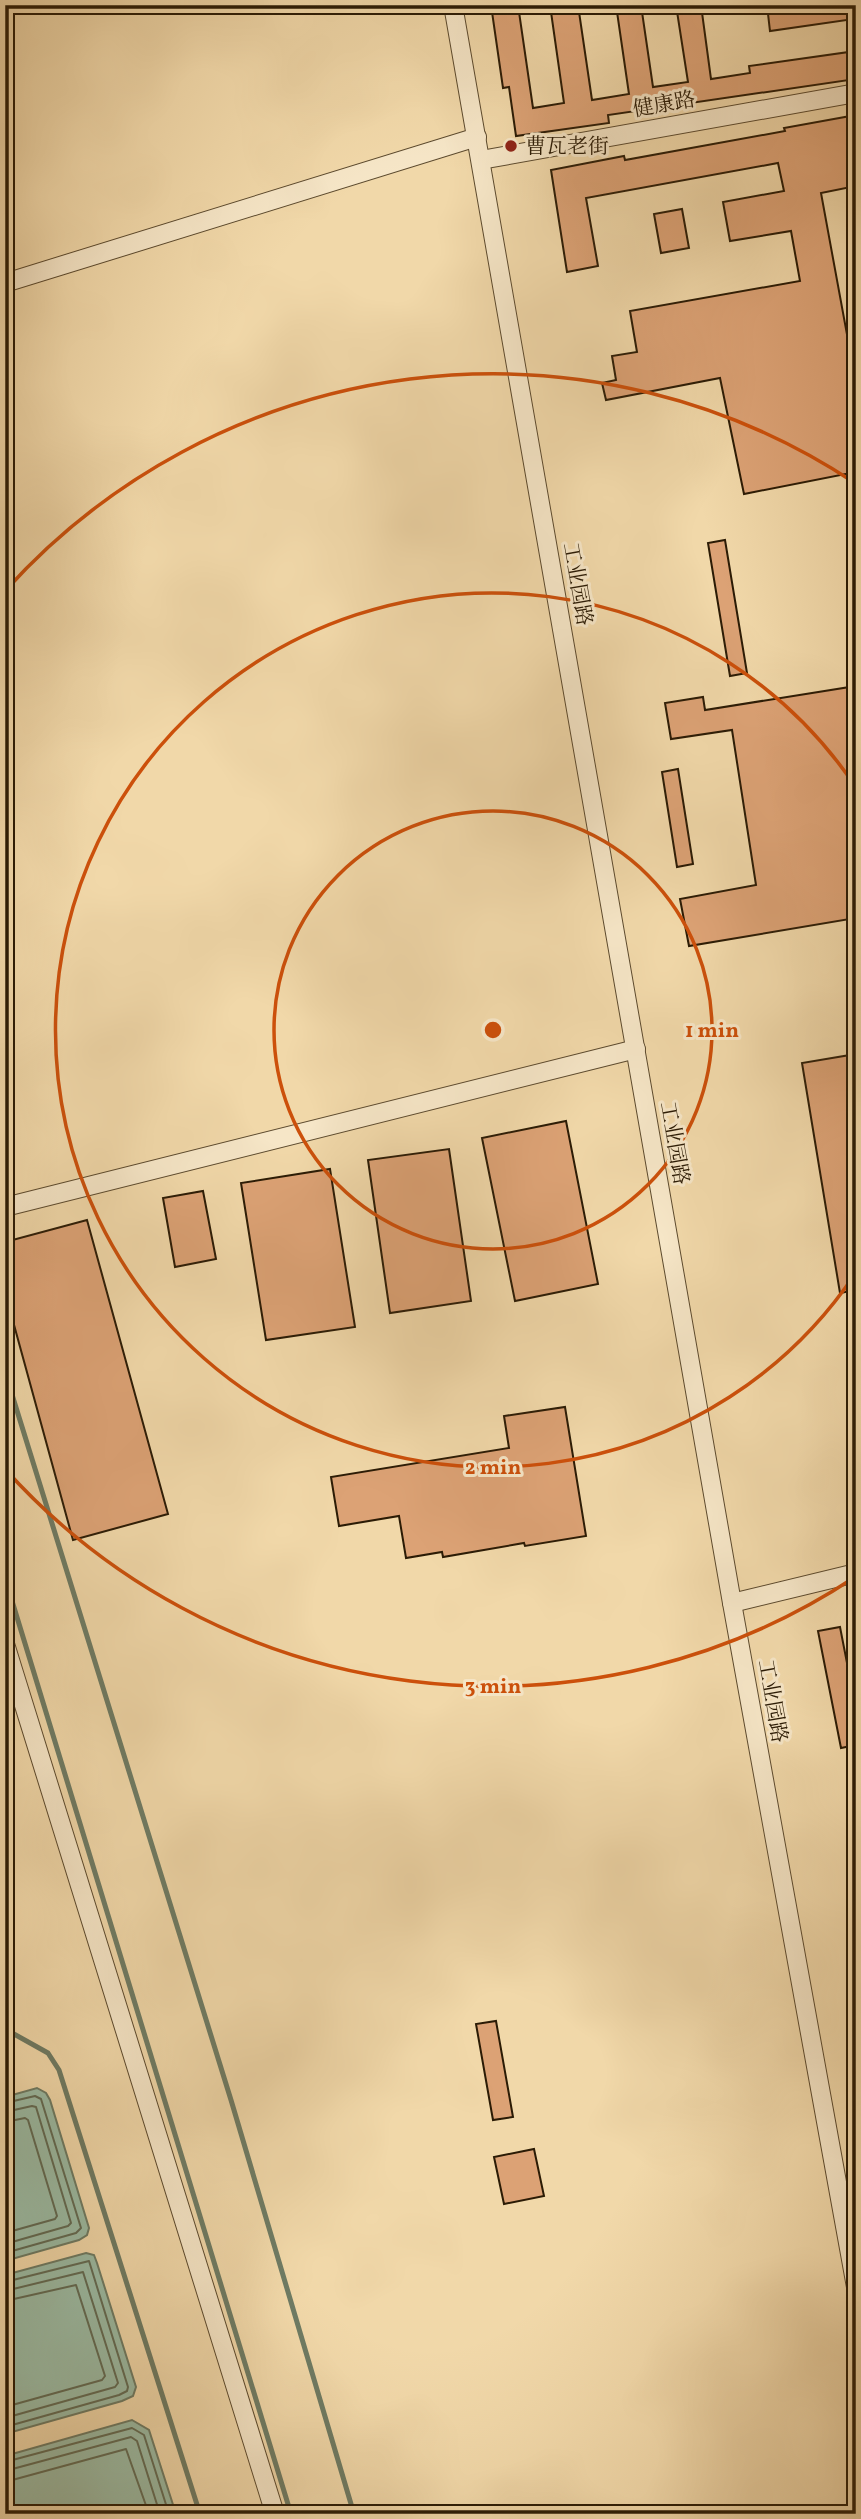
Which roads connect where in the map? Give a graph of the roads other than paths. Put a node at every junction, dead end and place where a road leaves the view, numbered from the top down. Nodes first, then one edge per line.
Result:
1 (453, 5) edge
2 (856, 93) edge
3 (477, 136) junction
4 (481, 160) junction
5 (5, 283) edge
6 (636, 1049) junction
7 (5, 1207) edge
8 (856, 1573) edge
9 (732, 1603) junction
10 (5, 1644) edge
11 (856, 2287) edge
12 (275, 2514) edge

1 - 3 street, 工业园路
2 - 4 street, 健康路
3 - 4 street, 工业园路
3 - 5 street
4 - 6 street, 工业园路
6 - 7 street
6 - 9 street, 工业园路
8 - 9 street
9 - 11 street, 工业园路
10 - 12 street

